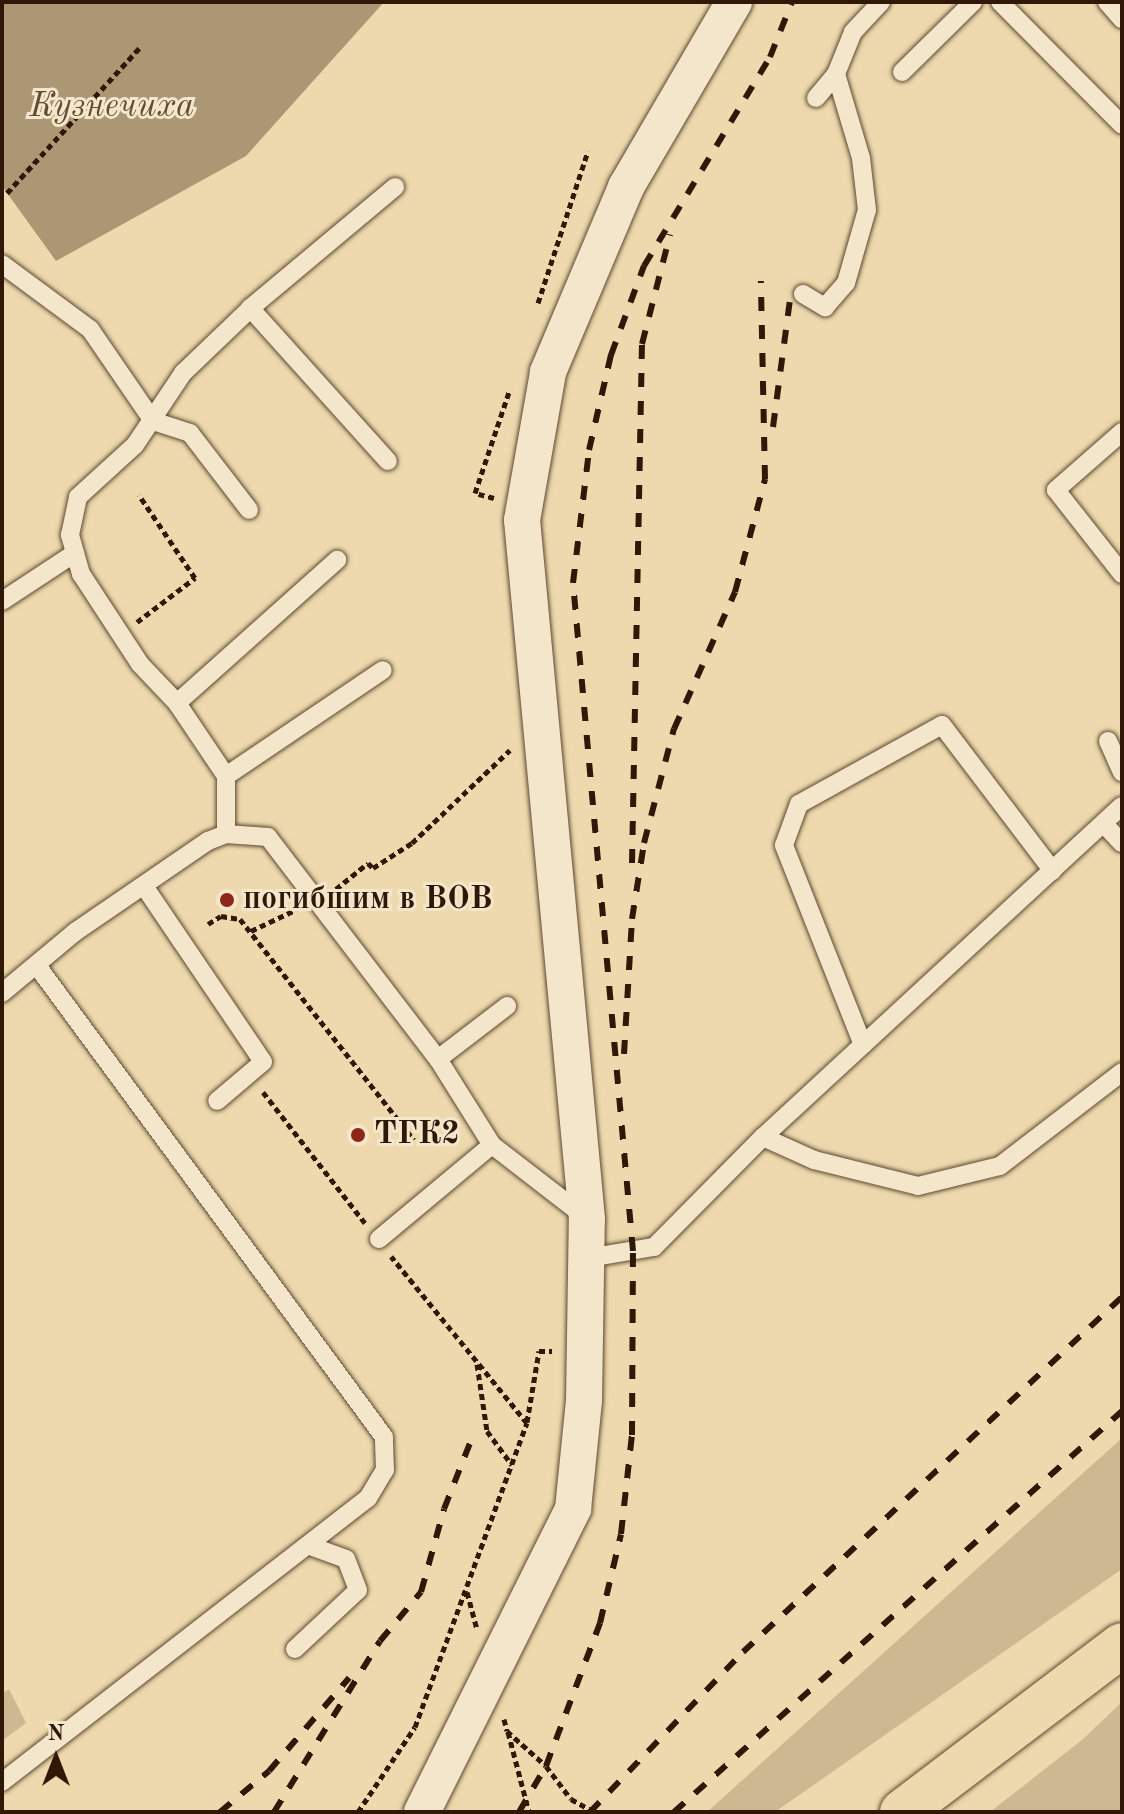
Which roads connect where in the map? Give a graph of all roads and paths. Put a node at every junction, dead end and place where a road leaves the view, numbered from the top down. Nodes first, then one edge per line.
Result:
1 (734, 2) edge
2 (881, 2) edge
3 (973, 2) edge
4 (1000, 2) edge
5 (1107, 2) edge
6 (1122, 19) edge
7 (141, 46) dead end
8 (902, 72) dead end
9 (836, 74) junction
10 (816, 98) dead end
11 (1122, 125) edge
12 (395, 187) dead end
13 (7, 193) dead end
14 (2, 264) edge
15 (803, 294) dead end
16 (250, 308) junction
17 (153, 421) junction
18 (1122, 432) edge
19 (388, 461) dead end
20 (475, 493) dead end
21 (139, 495) dead end
22 (503, 499) dead end
23 (249, 510) dead end
24 (75, 553) junction
25 (337, 560) dead end
26 (1122, 574) edge
27 (2, 601) edge
28 (129, 627) dead end
29 (383, 670) dead end
30 (177, 703) junction
31 (542, 715) junction
32 (1108, 741) dead end
33 (1122, 772) edge
34 (226, 776) junction
35 (1122, 806) edge
36 (1104, 824) junction
37 (226, 834) junction
38 (1122, 843) edge
39 (1053, 871) junction
40 (144, 886) junction
41 (325, 896) junction
42 (208, 924) dead end
43 (251, 931) junction
44 (38, 967) junction
45 (2, 993) edge
46 (507, 1006) dead end
47 (863, 1045) junction
48 (438, 1059) junction
49 (1122, 1072) edge
50 (250, 1076) junction
51 (217, 1101) dead end
52 (763, 1137) junction
53 (414, 1140) dead end
54 (492, 1145) junction
55 (587, 1219) junction
56 (379, 1239) junction
57 (588, 1258) junction
58 (585, 1351) junction
59 (477, 1363) junction
60 (527, 1423) junction
61 (512, 1465) junction
62 (313, 1547) dead end
63 (466, 1591) junction
64 (1122, 1645) edge
65 (295, 1649) dead end
66 (491, 1677) junction
67 (507, 1731) junction
68 (2, 1782) edge
69 (358, 1812) edge
70 (422, 1812) edge
71 (529, 1812) edge
72 (594, 1812) edge
73 (902, 1812) edge

1 - 31 street
2 - 9 lane
3 - 8 lane
4 - 11 lane
5 - 6 lane
7 - 13 path
9 - 10 lane
9 - 15 lane
12 - 16 lane
14 - 17 lane
16 - 17 lane
16 - 19 lane
17 - 23 lane
17 - 24 lane
18 - 26 lane
20 - 22 path
21 - 28 path
24 - 27 lane
24 - 30 lane
25 - 30 lane
29 - 34 lane
30 - 34 lane
31 - 41 path
31 - 55 street
32 - 33 lane
34 - 37 lane
35 - 36 lane
36 - 38 lane
36 - 39 lane
37 - 40 lane
37 - 41 lane
39 - 47 lane
39 - 47 lane
40 - 44 lane
40 - 50 lane
41 - 43 path
41 - 48 lane
42 - 43 path
43 - 53 path
44 - 45 lane
44 - 68 lane
46 - 48 lane
47 - 52 lane
48 - 54 lane
49 - 52 lane
50 - 51 lane
50 - 56 path
52 - 57 lane
54 - 55 lane
54 - 56 lane
55 - 57 street
56 - 59 path
57 - 58 street
58 - 60 path
58 - 66 street
59 - 60 path
59 - 61 path
60 - 61 path
61 - 63 path
62 - 65 lane
63 - 66 path
63 - 69 path
64 - 73 main road
66 - 67 path
66 - 70 street
67 - 71 path
67 - 72 path

